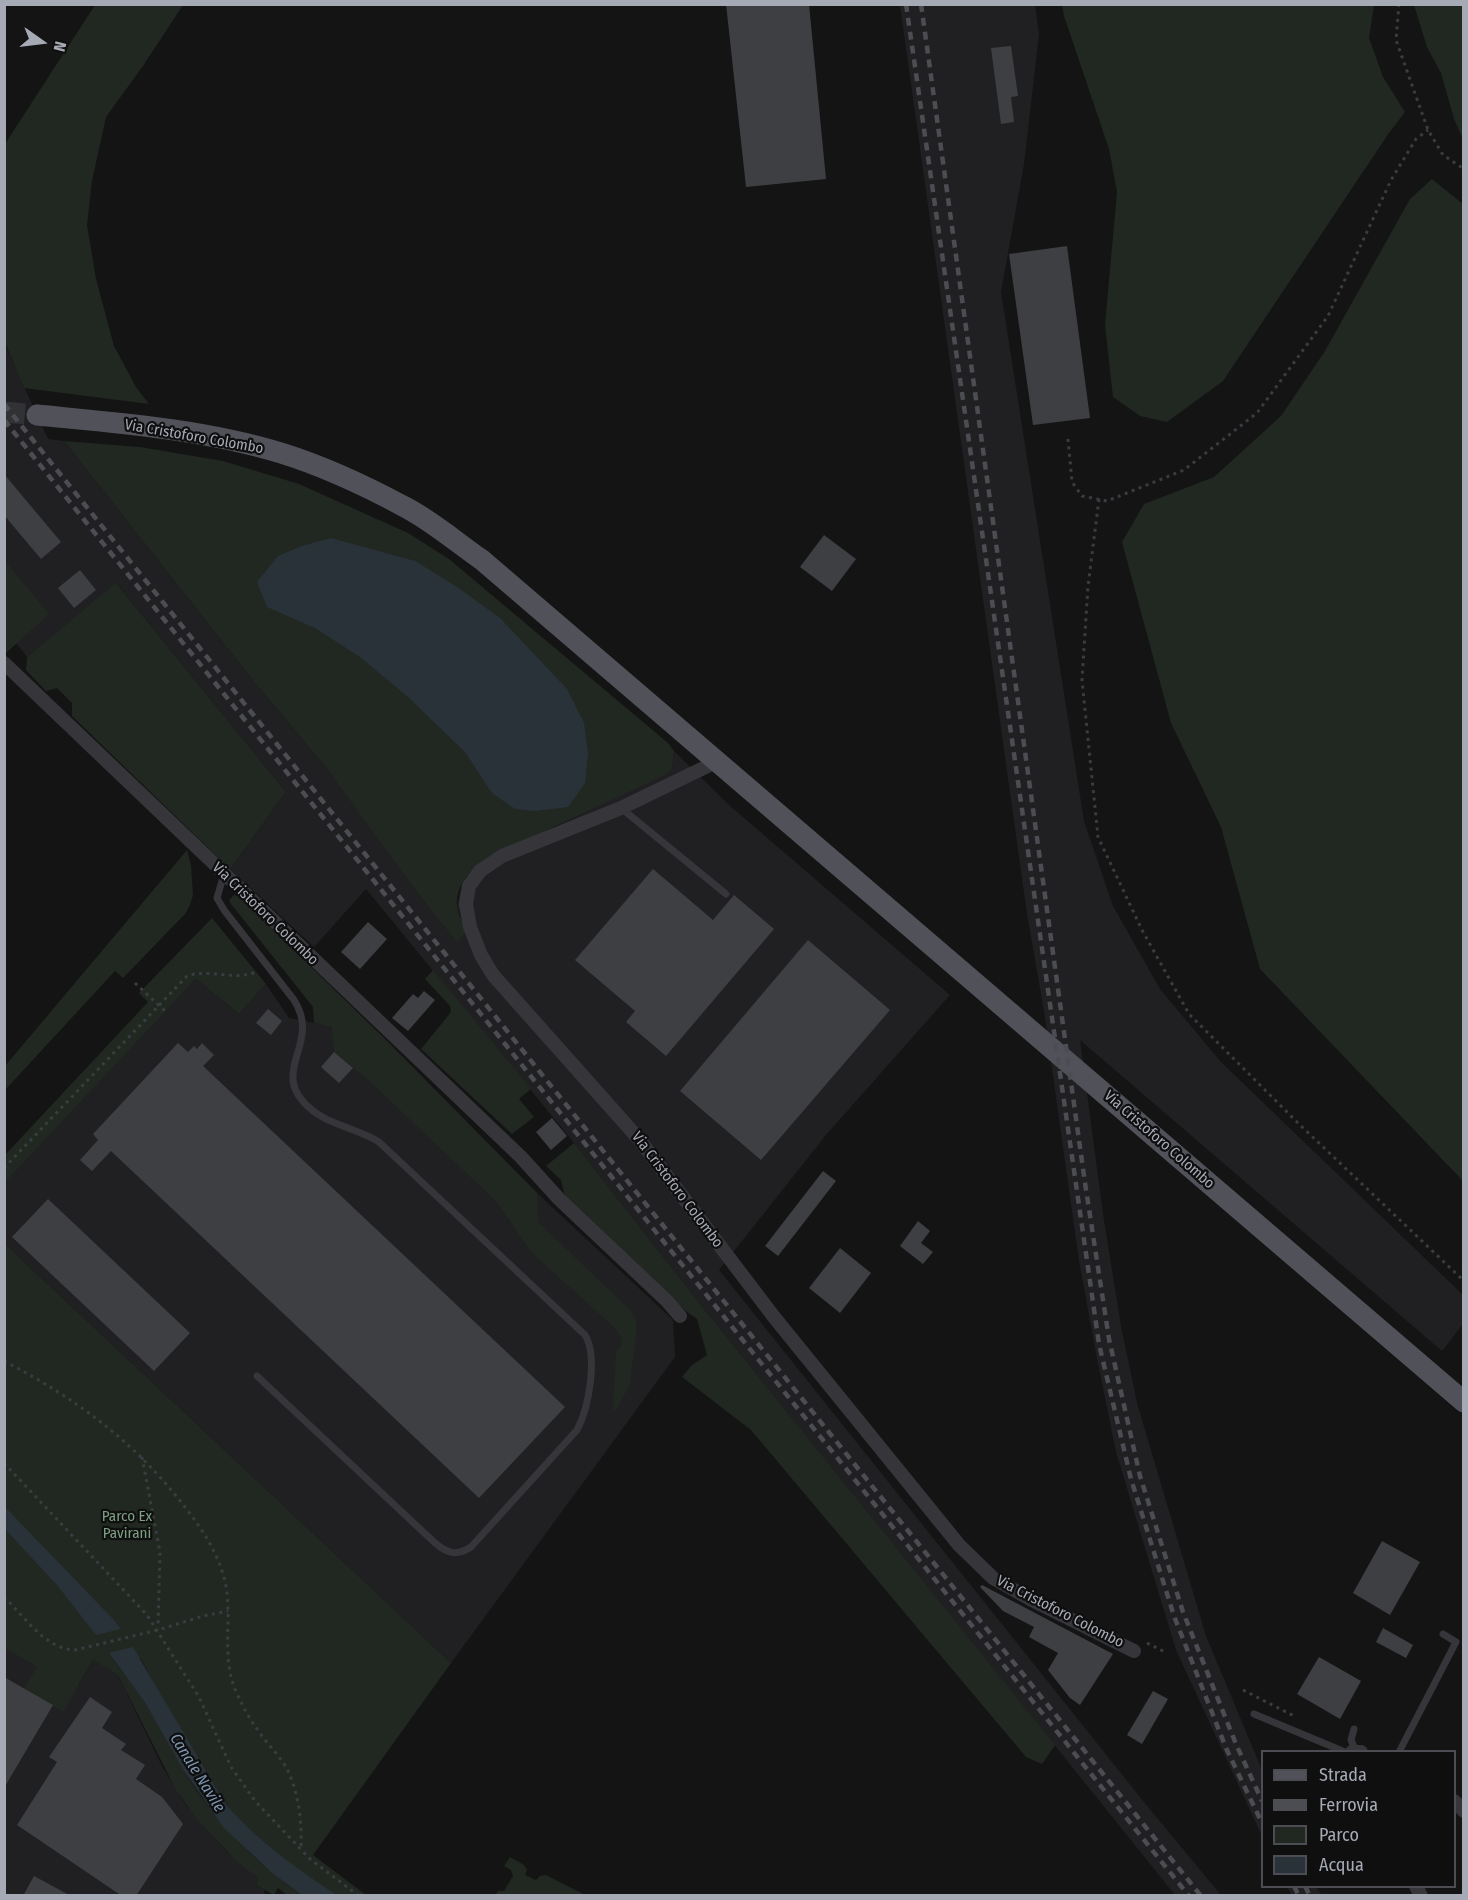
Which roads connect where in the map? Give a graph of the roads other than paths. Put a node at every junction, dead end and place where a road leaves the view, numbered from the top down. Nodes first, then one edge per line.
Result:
1 (37, 415) tunnel mouth
2 (4, 663) edge
3 (718, 761) junction
4 (621, 808) junction
5 (224, 874) junction
6 (726, 894) dead end
7 (680, 1316) dead end
8 (257, 1376) dead end
9 (1464, 1402) edge
10 (1443, 1634) dead end
11 (1134, 1651) dead end
12 (1254, 1714) dead end
13 (1354, 1729) dead end
14 (1350, 1750) edge
15 (1353, 1750) edge
16 (1400, 1750) edge

1 - 3 main road, Via Cristoforo Colombo
2 - 5 street, Via Cristoforo Colombo
3 - 4 street, Via Cristoforo Colombo
3 - 9 main road, Via Cristoforo Colombo
4 - 6 lane
4 - 11 street, Via Cristoforo Colombo
5 - 7 street, Via Cristoforo Colombo
5 - 8 lane
10 - 16 lane
12 - 14 lane
13 - 15 lane

